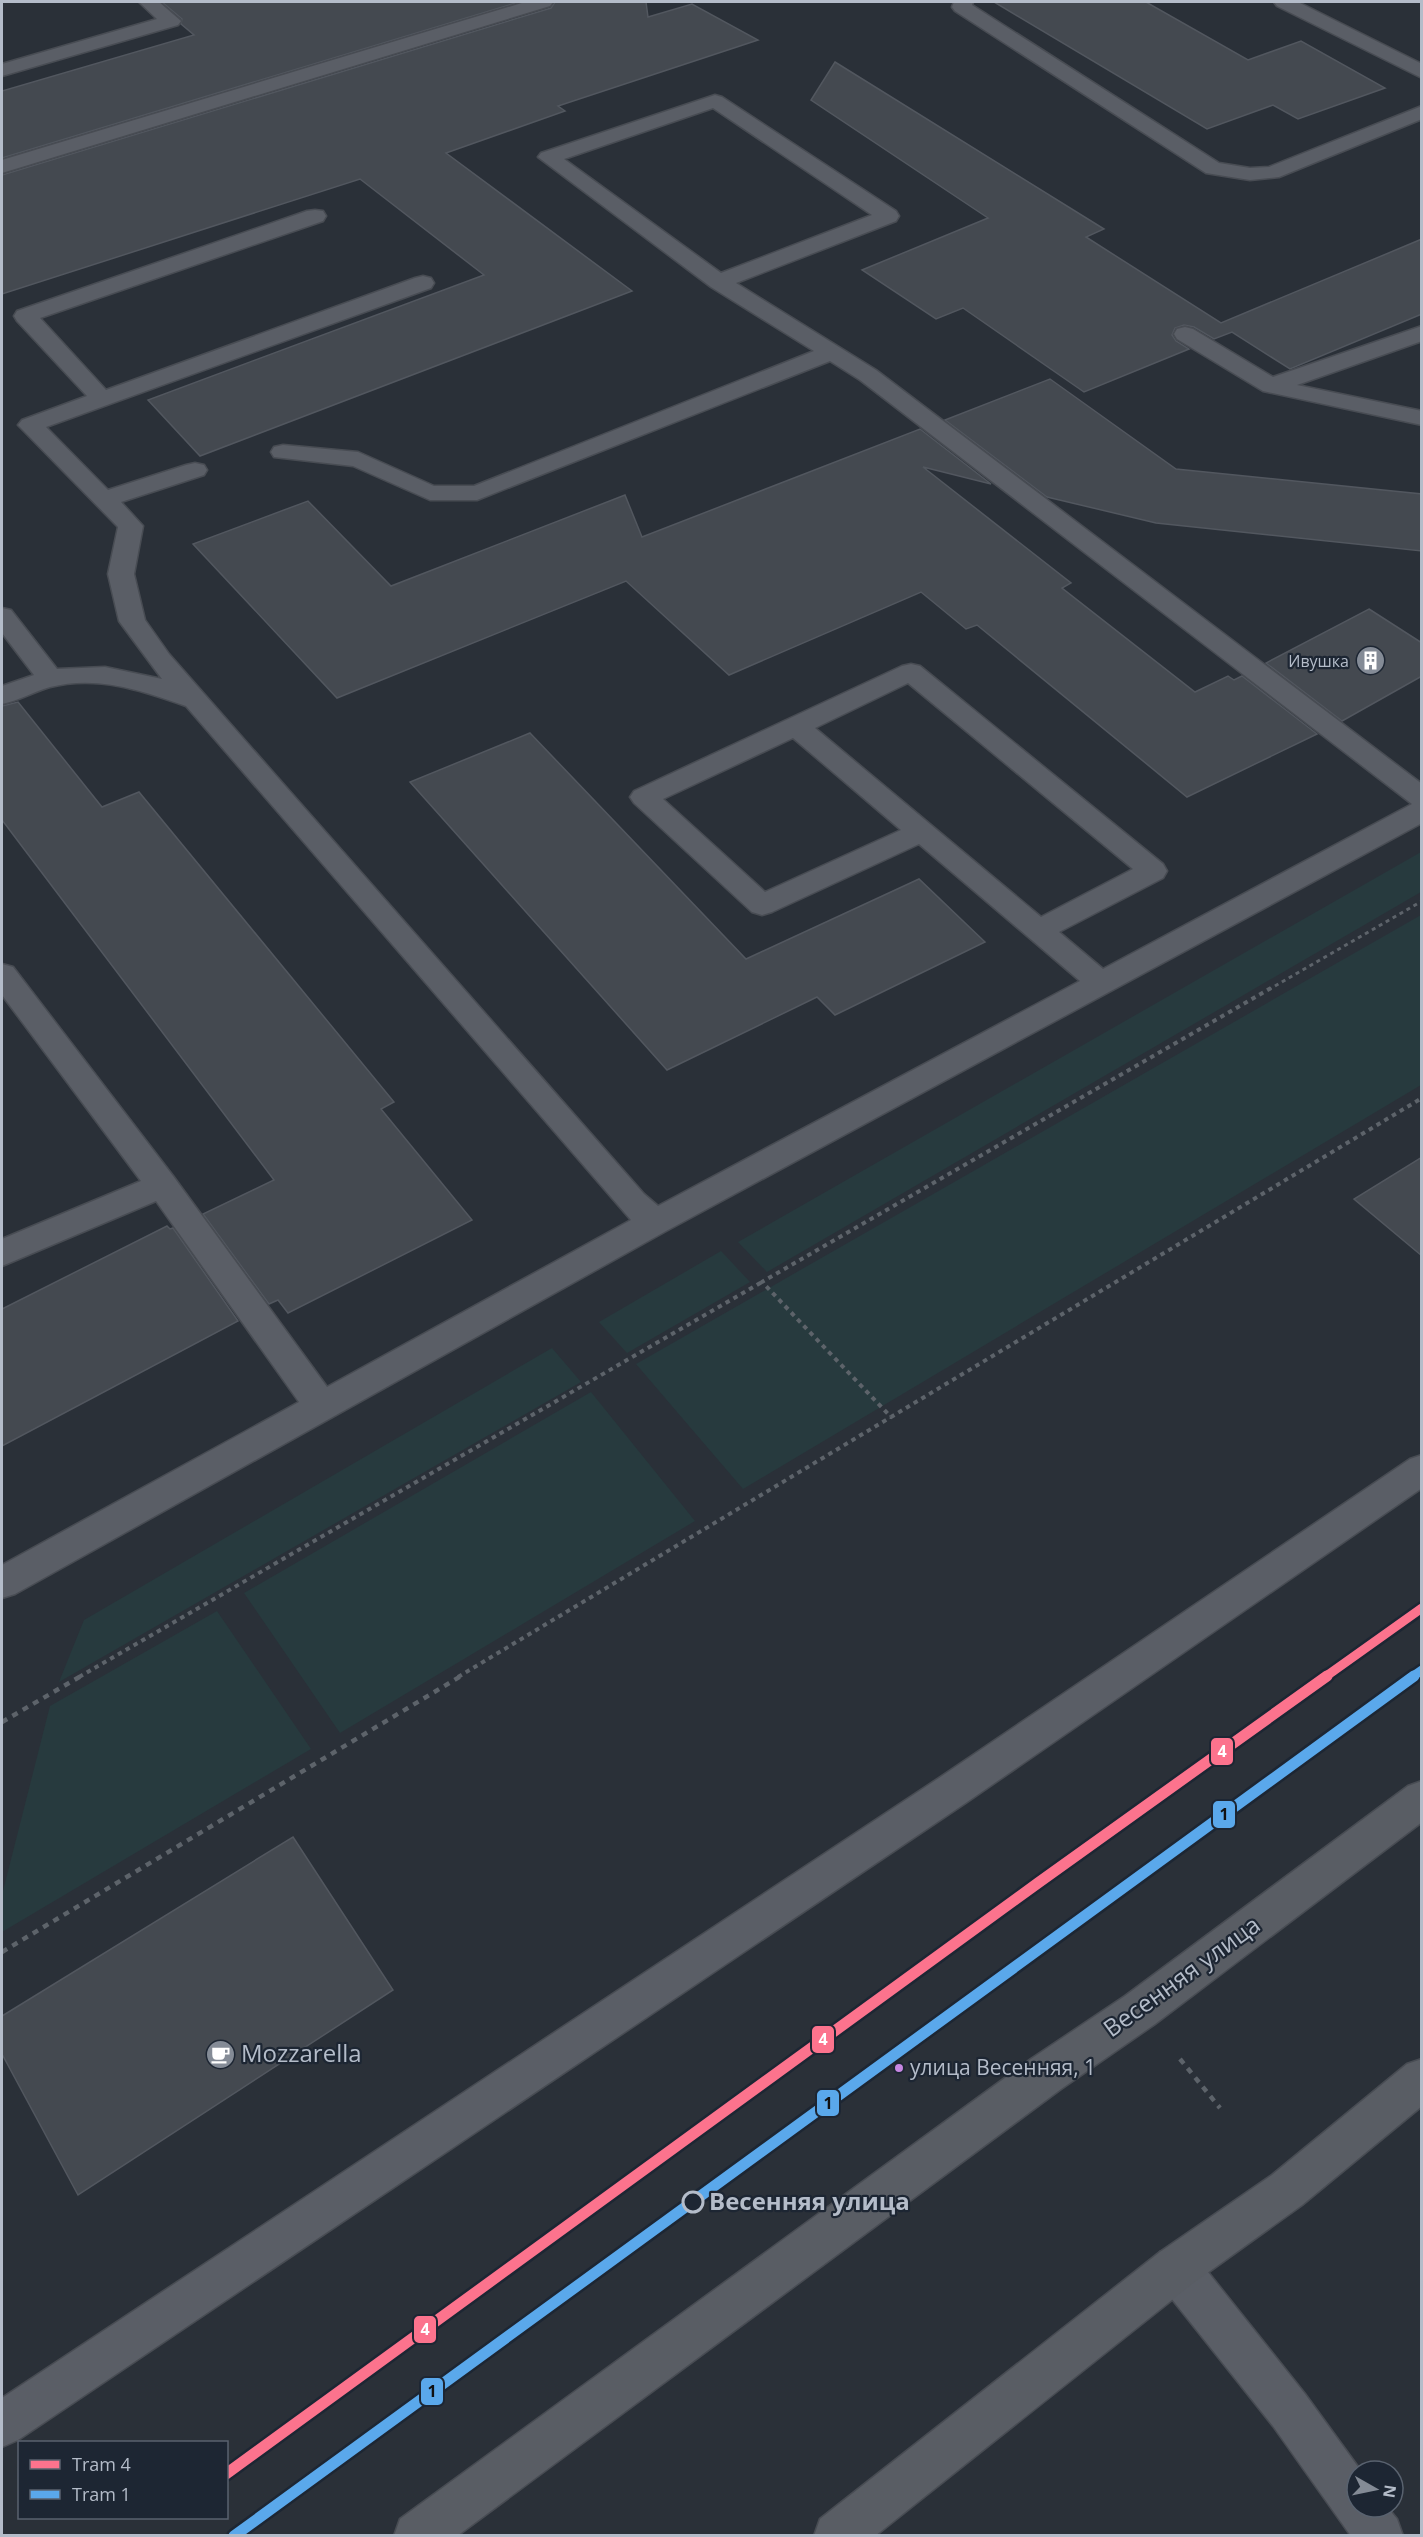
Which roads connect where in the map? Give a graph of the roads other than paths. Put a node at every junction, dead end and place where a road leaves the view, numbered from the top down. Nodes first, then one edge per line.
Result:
1 (148, 2) edge
2 (543, 2) edge
3 (963, 2) edge
4 (1284, 2) edge
5 (2, 70) edge
6 (1422, 72) edge
7 (1422, 112) edge
8 (2, 167) edge
9 (315, 216) dead end
10 (719, 282) junction
11 (423, 283) dead end
12 (1422, 333) edge
13 (1185, 334) dead end
14 (833, 352) junction
15 (1270, 386) junction
16 (103, 400) junction
17 (1422, 418) edge
18 (283, 452) dead end
19 (195, 470) dead end
20 (104, 499) junction
21 (2, 615) edge
22 (51, 679) junction
23 (2, 696) edge
24 (197, 701) junction
25 (796, 726) junction
26 (1422, 798) edge
27 (1422, 811) edge
28 (921, 832) junction
29 (1039, 930) junction
30 (2, 974) edge
31 (1101, 983) junction
32 (162, 1185) junction
33 (655, 1222) junction
34 (2, 1253) edge
35 (320, 1406) junction
36 (1422, 1470) edge
37 (2, 1583) edge
38 (1422, 1798) edge
39 (1422, 2079) edge
40 (1176, 2268) junction
41 (2, 2424) edge
42 (1345, 2488) edge
43 (1368, 2519) edge
44 (417, 2535) edge
45 (837, 2535) edge
46 (1380, 2535) edge

1 - 5 lane
2 - 8 lane
3 - 7 lane
4 - 6 lane
9 - 16 lane
10 - 10 lane
10 - 14 lane
11 - 16 lane
12 - 15 lane
13 - 15 lane
14 - 18 lane
14 - 26 lane
15 - 17 lane
16 - 20 lane
19 - 20 lane
20 - 24 lane
21 - 22 lane
22 - 23 lane
22 - 24 lane
24 - 33 lane
25 - 28 lane
25 - 28 lane
25 - 29 lane
27 - 31 lane
28 - 29 lane
29 - 31 lane
30 - 32 lane
31 - 33 lane
32 - 34 lane
32 - 35 lane
33 - 35 lane
35 - 37 lane
36 - 41 lane
38 - 44 street, Весенняя улица
39 - 40 street
40 - 42 lane
40 - 45 street
43 - 46 lane

